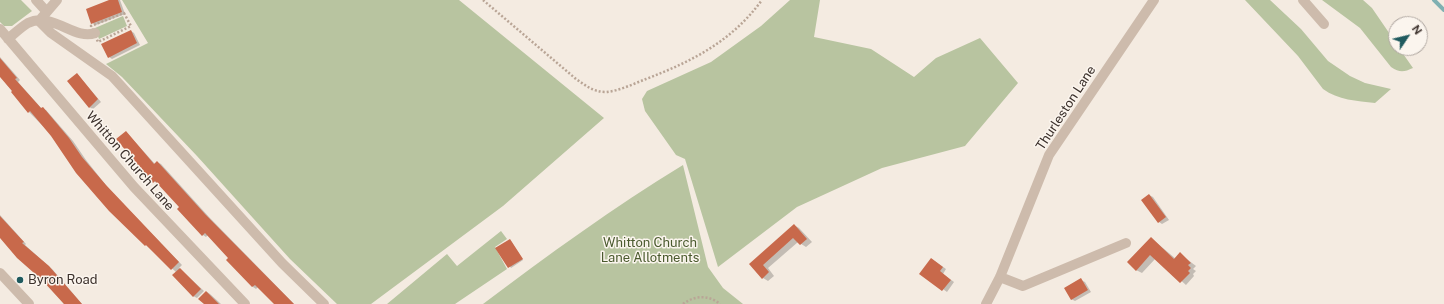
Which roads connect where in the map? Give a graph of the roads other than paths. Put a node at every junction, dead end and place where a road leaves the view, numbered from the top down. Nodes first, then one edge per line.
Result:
1 (36, 0) edge
2 (57, 0) edge
3 (1154, 0) edge
4 (1302, 0) edge
5 (46, 12) junction
6 (39, 21) junction
7 (1324, 24) dead end
8 (0, 29) edge
9 (95, 33) road end
10 (8, 39) junction
11 (1126, 243) dead end
12 (0, 273) edge
13 (1000, 276) junction
14 (29, 304) edge
15 (245, 304) edge
16 (324, 304) edge
17 (986, 304) edge

1 - 5 street
2 - 5 street
3 - 13 street, Thurleston Lane
4 - 7 street
5 - 6 street
6 - 9 street
6 - 10 street
6 - 16 street
8 - 10 street, Whitton Church Lane
10 - 15 street, Whitton Church Lane
11 - 13 street
12 - 14 street
13 - 17 street, Thurleston Lane

